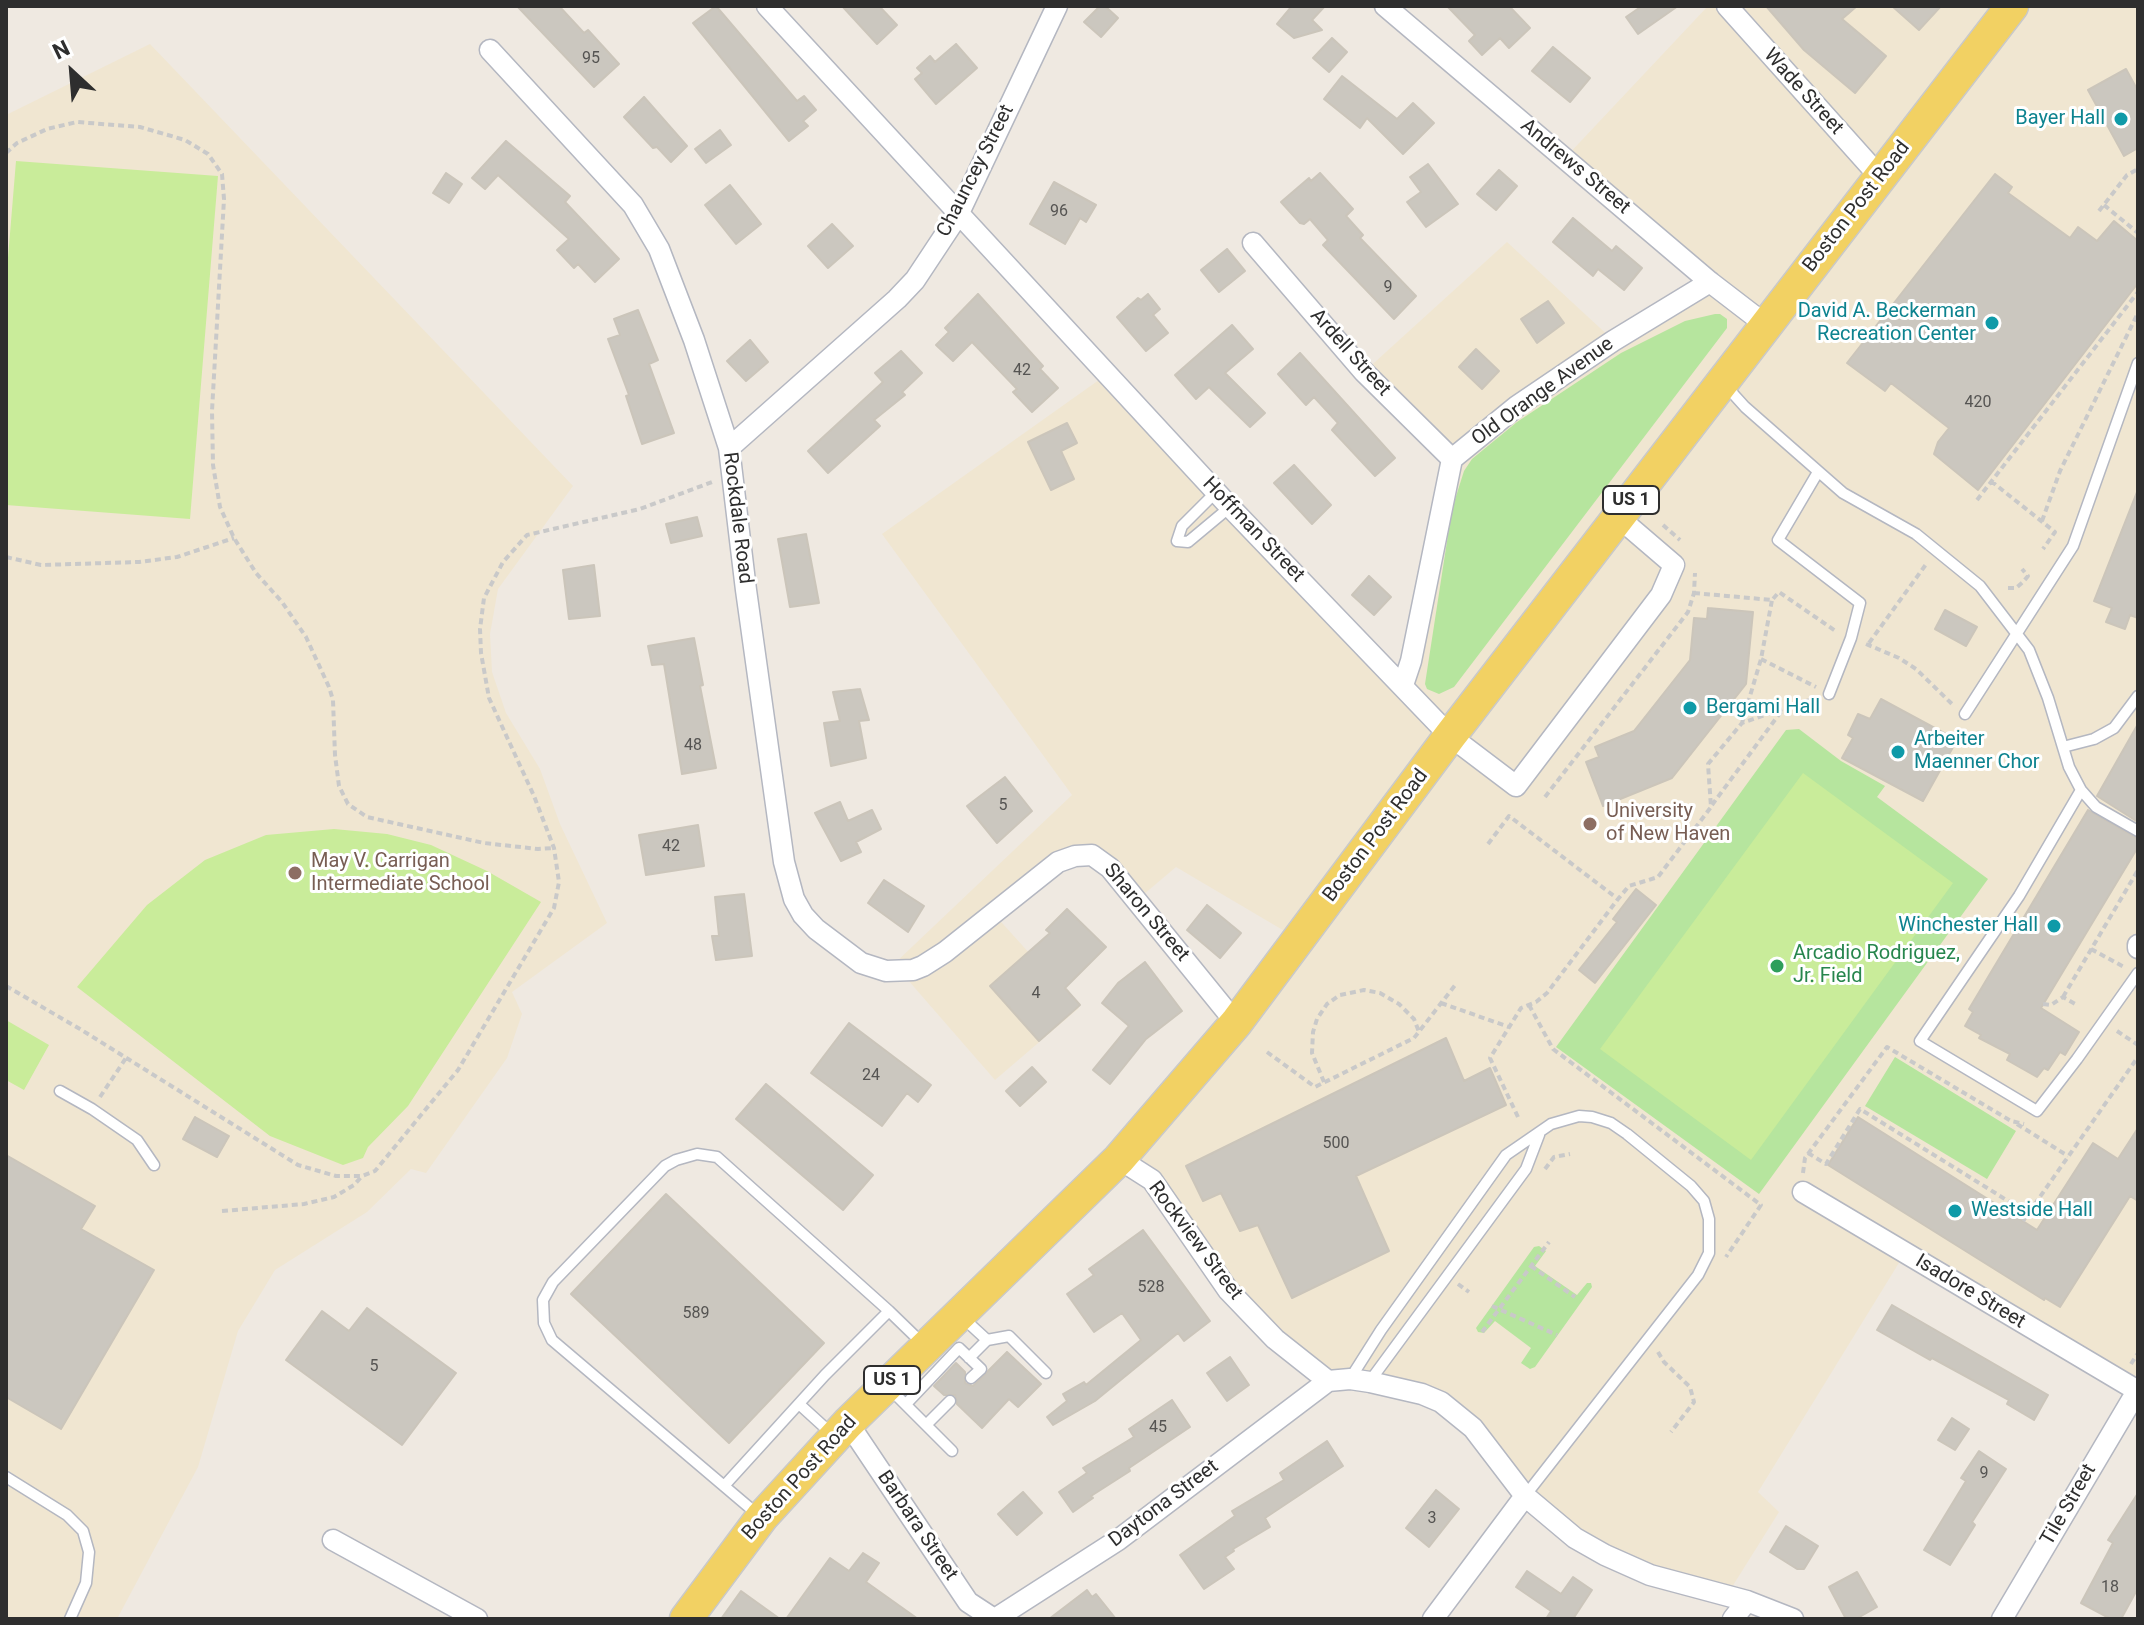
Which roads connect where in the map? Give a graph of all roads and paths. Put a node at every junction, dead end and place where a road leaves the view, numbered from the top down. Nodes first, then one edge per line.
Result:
1 (767, 6) edge
2 (1057, 6) edge
3 (1385, 6) edge
4 (1727, 6) edge
5 (2012, 6) edge
6 (490, 50) dead end
7 (2138, 59) edge
8 (2138, 70) edge
9 (6, 153) edge
10 (2138, 169) edge
11 (1880, 177) junction
12 (2104, 205) junction
13 (2099, 211) dead end
14 (958, 215) junction
15 (2138, 233) edge
16 (1253, 243) dead end
17 (1710, 282) junction
18 (2138, 292) edge
19 (2129, 304) junction
20 (2138, 315) edge
21 (1766, 325) junction
22 (2138, 363) edge
23 (1722, 381) junction
24 (729, 448) junction
25 (1452, 459) junction
26 (1818, 472) junction
27 (733, 476) junction
28 (1991, 481) junction
29 (1223, 500) junction
30 (1977, 500) dead end
31 (1618, 517) junction
32 (2042, 521) junction
33 (234, 538) junction
34 (2050, 538) junction
35 (2056, 542) dead end
36 (2043, 549) dead end
37 (6, 557) edge
38 (1930, 560) dead end
39 (2025, 571) dead end
40 (2008, 588) dead end
41 (1694, 593) dead end
42 (1772, 600) junction
43 (2016, 631) junction
44 (1839, 633) dead end
45 (1761, 659) junction
46 (1403, 685) junction
47 (1829, 694) junction
48 (2138, 696) edge
49 (1783, 709) junction
50 (1965, 714) joint
51 (1742, 723) junction
52 (1450, 736) junction
53 (2063, 747) junction
54 (2081, 790) junction
55 (1711, 807) junction
56 (2138, 831) edge
57 (1488, 844) dead end
58 (554, 848) junction
59 (2138, 870) edge
60 (1618, 899) junction
61 (2091, 949) junction
62 (923, 966) joint
63 (2124, 967) dead end
64 (2138, 973) edge
65 (1456, 984) dead end
66 (6, 986) edge
67 (2063, 997) junction
68 (1441, 1003) junction
69 (2043, 1004) dead end
70 (1529, 1005) junction
71 (2077, 1005) dead end
72 (1236, 1023) junction
73 (1509, 1027) junction
74 (2112, 1028) dead end
75 (1419, 1032) junction
76 (2138, 1045) edge
77 (1267, 1052) dead end
78 (2138, 1057) edge
79 (126, 1058) junction
80 (1324, 1083) junction
81 (60, 1091) dead end
82 (92, 1109) junction
83 (1518, 1117) dead end
84 (2011, 1121) junction
85 (2032, 1123) dead end
86 (1540, 1133) junction
87 (1808, 1153) junction
88 (2068, 1156) junction
89 (1119, 1159) junction
90 (154, 1165) dead end
91 (362, 1176) junction
92 (1803, 1192) joint
93 (222, 1211) dead end
94 (2029, 1214) junction
95 (2023, 1221) dead end
96 (1549, 1242) dead end
97 (1726, 1257) dead end
98 (1531, 1266) junction
99 (1575, 1297) dead end
100 (1492, 1306) dead end
101 (1499, 1310) junction
102 (889, 1311) junction
103 (960, 1314) junction
104 (1482, 1332) dead end
105 (1557, 1335) dead end
106 (987, 1340) junction
107 (1666, 1342) dead end
108 (926, 1347) junction
109 (2138, 1353) edge
110 (969, 1358) junction
111 (2131, 1364) dead end
112 (1046, 1373) dead end
113 (971, 1378) dead end
114 (1360, 1380) junction
115 (1328, 1381) junction
116 (2137, 1391) edge
117 (896, 1394) junction
118 (950, 1401) dead end
119 (799, 1404) junction
120 (926, 1425) junction
121 (842, 1430) junction
122 (1671, 1432) dead end
123 (952, 1451) dead end
124 (6, 1477) edge
125 (724, 1486) junction
126 (1525, 1496) junction
127 (762, 1517) junction
128 (333, 1540) dead end
129 (1747, 1601) junction
130 (70, 1619) edge
131 (477, 1619) edge
132 (686, 1619) edge
133 (995, 1619) edge
134 (1433, 1619) edge
135 (1733, 1619) edge
136 (1793, 1619) edge
137 (2002, 1619) edge

1 - 14 street, Hoffman Street
2 - 14 street, Chauncey Street
3 - 17 street, Andrews Street
4 - 11 street, Wade Street
5 - 11 main road, Boston Post Road / US 1
6 - 24 street, Rockdale Road
7 - 8 path
9 - 33 path
10 - 12 path
11 - 21 main road, Boston Post Road / US 1
12 - 13 path
12 - 15 path
14 - 24 street, Chauncey Street
14 - 29 street, Hoffman Street
16 - 25 street, Ardell Street
17 - 21 street, Andrews Street
17 - 25 street, Old Orange Avenue
18 - 19 path
19 - 20 path
19 - 28 path
20 - 32 path
21 - 23 main road, Boston Post Road / US 1
22 - 43 lane
23 - 26 lane
23 - 31 main road, Boston Post Road / US 1
24 - 27 street, Rockdale Road
25 - 46 street, Old Orange Avenue
26 - 43 lane
26 - 47 lane
27 - 58 path
27 - 62 street, Rockdale Road
28 - 30 path
28 - 32 path
29 - 29 lane
29 - 46 street, Hoffman Street
31 - 52 main road, Boston Post Road / US 1
31 - 52 street, Hoffman Street
32 - 34 path
33 - 37 path
33 - 58 path
34 - 35 path
34 - 36 path
38 - 50 path
39 - 40 path
41 - 42 path
42 - 44 path
42 - 45 path
43 - 50 lane
43 - 53 lane
45 - 47 path
45 - 51 path
46 - 52 street, Hoffman Street
47 - 49 path
48 - 53 lane
49 - 51 path
49 - 55 path
51 - 55 path
52 - 72 main road, Boston Post Road / US 1
53 - 54 lane
54 - 56 lane
54 - 64 lane
55 - 60 path
57 - 60 path
58 - 91 path
59 - 61 path
60 - 70 path
61 - 63 path
61 - 67 path
62 - 72 street, Sharon Street
65 - 68 path
66 - 79 path
67 - 69 path
67 - 71 path
68 - 73 path
68 - 75 path
70 - 73 path
70 - 97 path
72 - 89 main road, Boston Post Road / US 1
73 - 83 path
74 - 76 path
75 - 80 path
75 - 80 path
77 - 80 path
78 - 88 path
79 - 82 path
79 - 91 path
81 - 82 lane
82 - 90 lane
84 - 85 path
84 - 87 path
84 - 88 path
86 - 114 lane
86 - 114 lane
86 - 126 lane
87 - 92 path
87 - 94 path
88 - 94 path
89 - 103 main road, Boston Post Road / US 1
89 - 115 street, Rockview Street
91 - 93 path
92 - 116 street, Isadore Street
94 - 95 path
96 - 98 path
98 - 99 path
98 - 101 path
100 - 101 path
101 - 104 path
101 - 105 path
102 - 108 lane
102 - 119 lane
102 - 125 lane
103 - 106 lane
103 - 108 main road, Boston Post Road / US 1
106 - 110 lane
106 - 112 lane
107 - 122 path
108 - 117 main road, Boston Post Road / US 1
109 - 111 path
110 - 113 lane
110 - 117 lane
114 - 115 street
114 - 126 street
115 - 133 street, Daytona Street
116 - 137 street, Tile Street
117 - 120 lane
117 - 121 main road, Boston Post Road / US 1
118 - 120 lane
119 - 121 lane
119 - 125 lane
120 - 123 lane
121 - 127 main road, Boston Post Road / US 1
121 - 133 street, Barbara Street
124 - 130 lane
125 - 127 lane
126 - 129 street
126 - 134 street
127 - 132 main road, Boston Post Road / US 1
128 - 131 street
129 - 135 street
129 - 136 street

